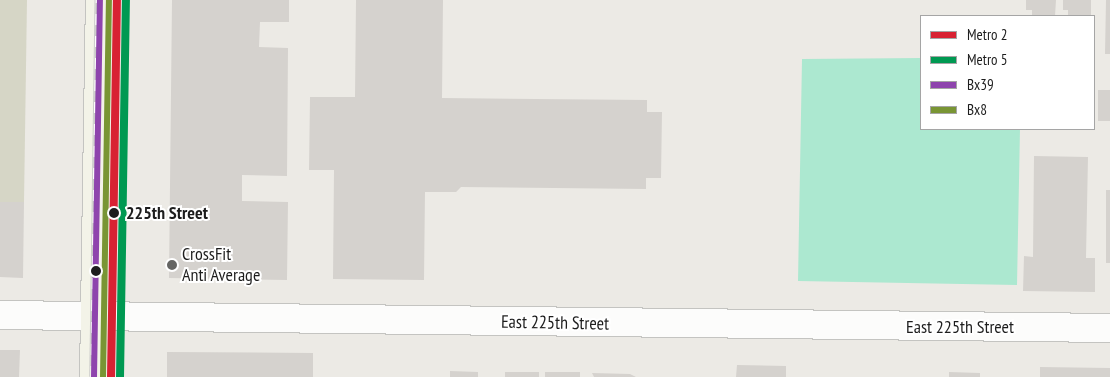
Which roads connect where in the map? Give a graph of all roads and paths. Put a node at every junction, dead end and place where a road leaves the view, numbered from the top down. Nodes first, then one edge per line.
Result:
1 (100, 0) edge
2 (0, 315) edge
3 (95, 316) junction
4 (1110, 328) edge
5 (94, 377) edge

1 - 3 main road
2 - 3 street, East 225th Street
3 - 4 street, East 225th Street
3 - 5 main road

